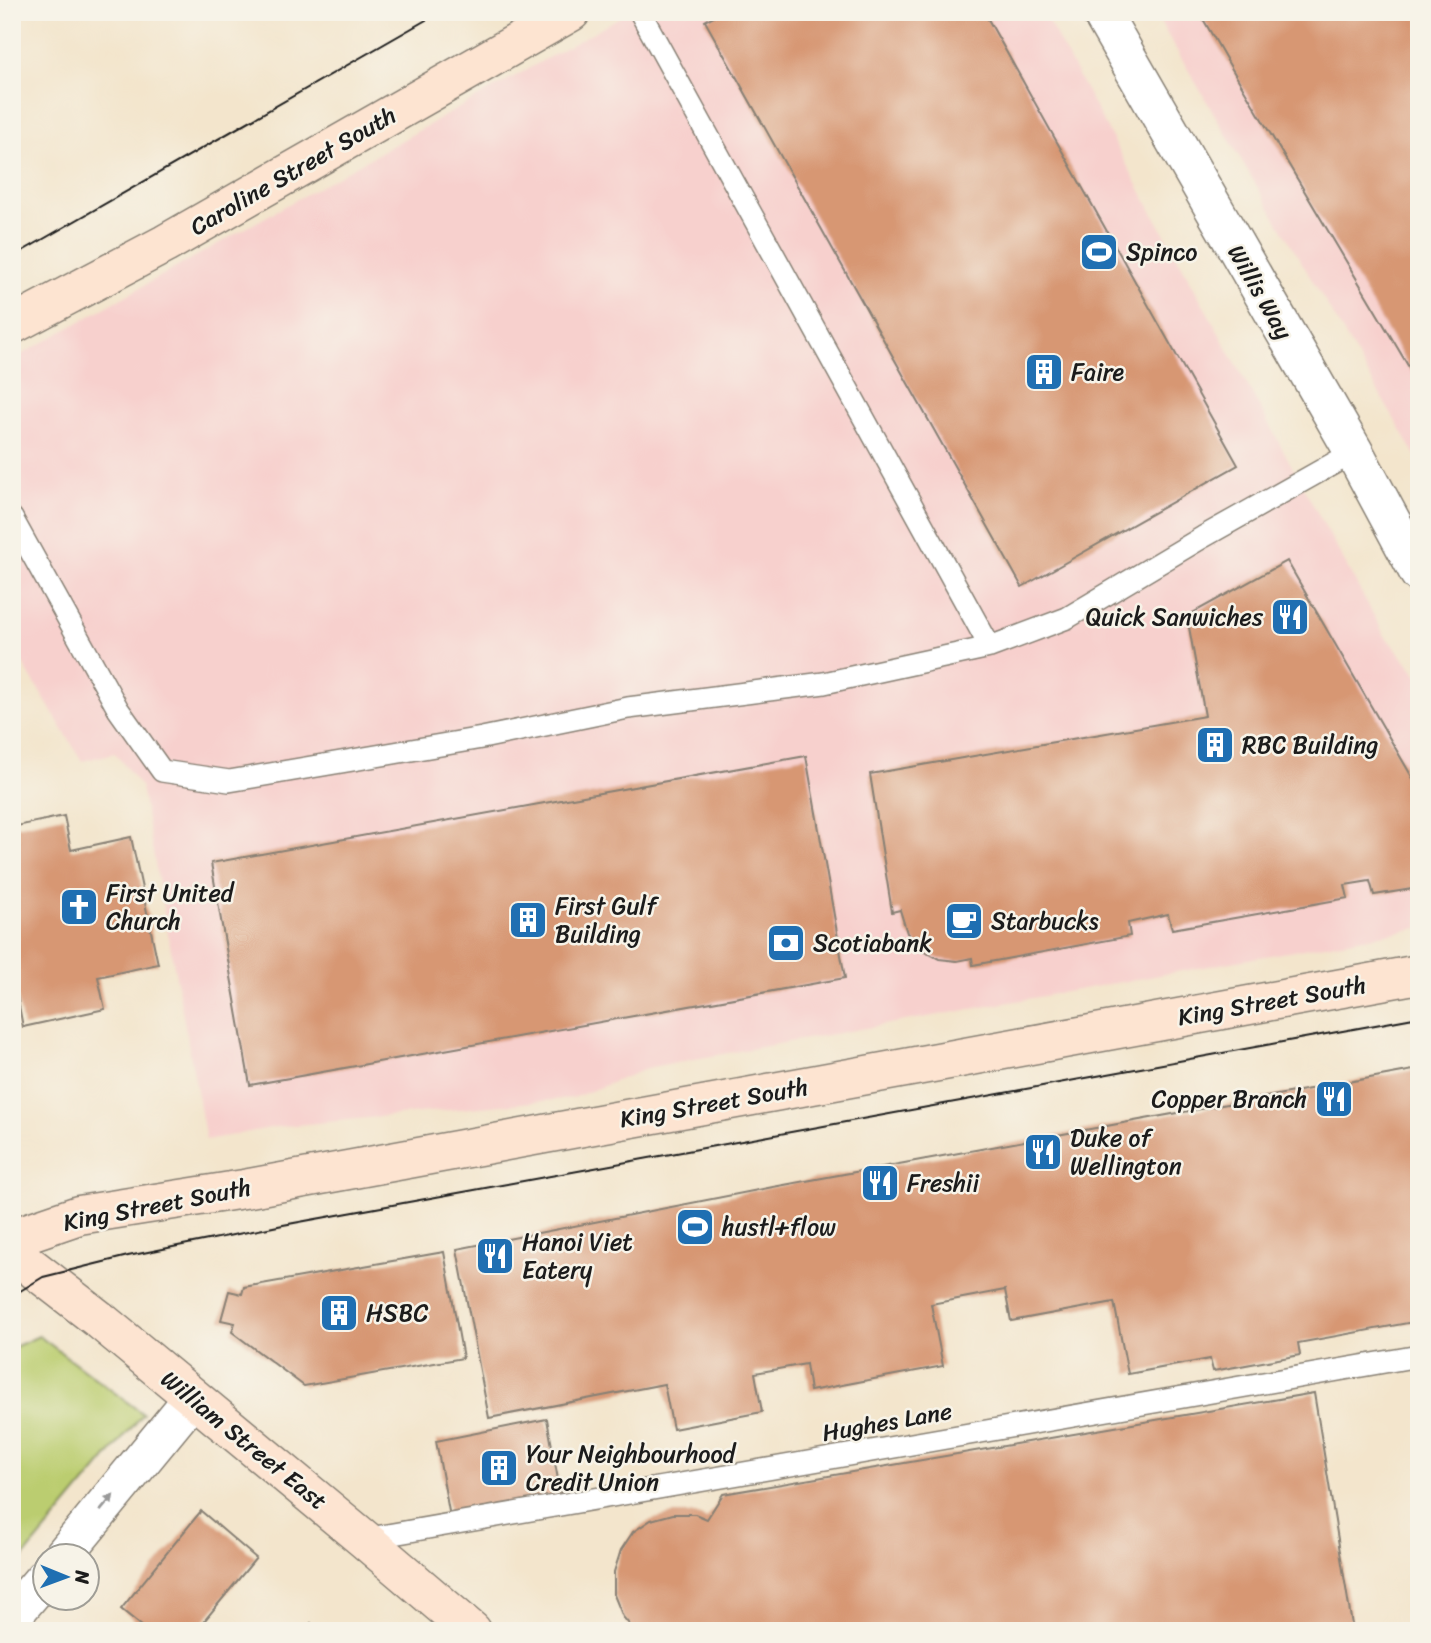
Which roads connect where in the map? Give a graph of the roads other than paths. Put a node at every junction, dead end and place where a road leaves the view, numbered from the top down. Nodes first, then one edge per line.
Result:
1 (571, 12) edge
2 (640, 12) edge
3 (1101, 12) edge
4 (12, 325) edge
5 (1354, 452) junction
6 (12, 518) edge
7 (1419, 573) edge
8 (990, 647) junction
9 (1419, 974) edge
10 (12, 1238) edge
11 (12, 1252) edge
12 (1419, 1356) edge
13 (192, 1399) junction
14 (364, 1539) junction
15 (75, 1542) edge
16 (32, 1592) edge
17 (12, 1616) edge
18 (472, 1631) edge

1 - 4 main road, Caroline Street South
2 - 8 lane
3 - 5 street, Willis Way
5 - 7 street, Willis Way
5 - 8 lane
6 - 8 lane
9 - 10 main road, King Street South
11 - 13 main road, William Street East
12 - 14 lane, Hughes Lane
13 - 14 main road, William Street East
15 -> 13 street
14 - 18 main road, William Street East
16 - 17 street

